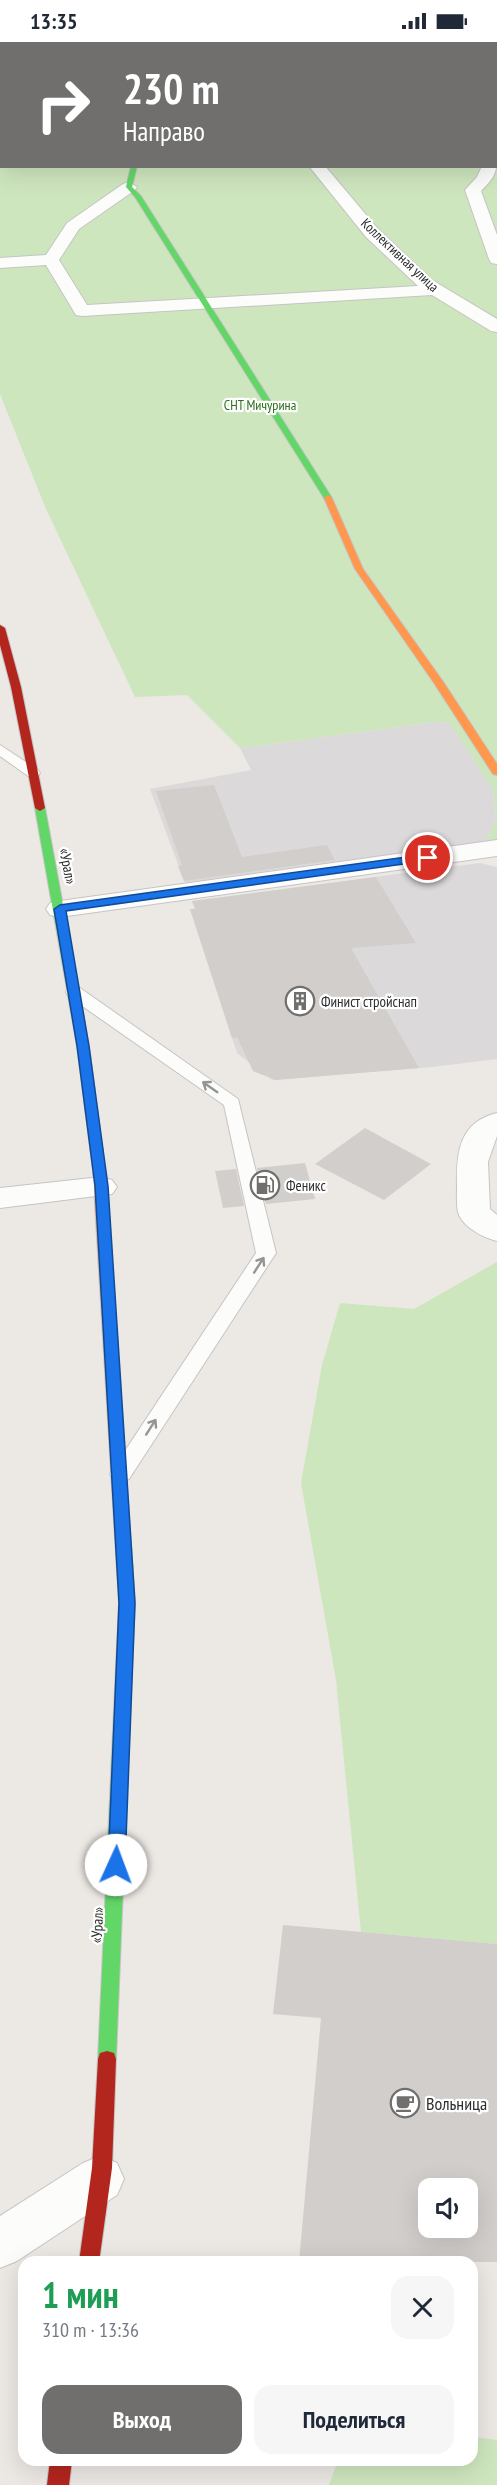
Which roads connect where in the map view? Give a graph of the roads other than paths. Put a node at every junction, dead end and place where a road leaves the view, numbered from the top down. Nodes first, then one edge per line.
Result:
1 (134, 168) edge
2 (318, 168) edge
3 (489, 168) edge
4 (129, 187) junction
5 (497, 259) edge
6 (51, 260) junction
7 (0, 262) edge
8 (434, 290) junction
9 (204, 303) junction
10 (497, 327) edge
11 (0, 628) edge
12 (0, 749) edge
13 (497, 772) edge
14 (33, 773) junction
15 (497, 848) edge
16 (60, 909) junction
17 (74, 992) junction
18 (497, 1122) edge
19 (101, 1186) junction
20 (0, 1198) edge
21 (497, 1231) edge
22 (119, 1476) junction
23 (100, 2179) junction
24 (0, 2244) edge
25 (90, 2256) edge
26 (60, 2466) edge
27 (58, 2485) edge

1 - 4 main road
2 - 8 street, Коллективная улица
3 - 5 street
4 - 6 street
4 - 9 main road
6 - 7 street
6 - 9 street
8 - 9 street
8 - 10 street, Коллективная улица
9 - 13 main road
11 - 14 main road, «Урал»
12 - 14 lane
14 - 16 main road, «Урал»
15 - 16 street
16 - 17 main road, «Урал»
17 - 19 main road, «Урал»
22 -> 17 lane
18 - 21 street
19 - 20 street
19 - 22 main road, «Урал»
22 - 23 main road, «Урал»
23 - 24 street
23 - 25 main road, «Урал»
26 - 27 main road

